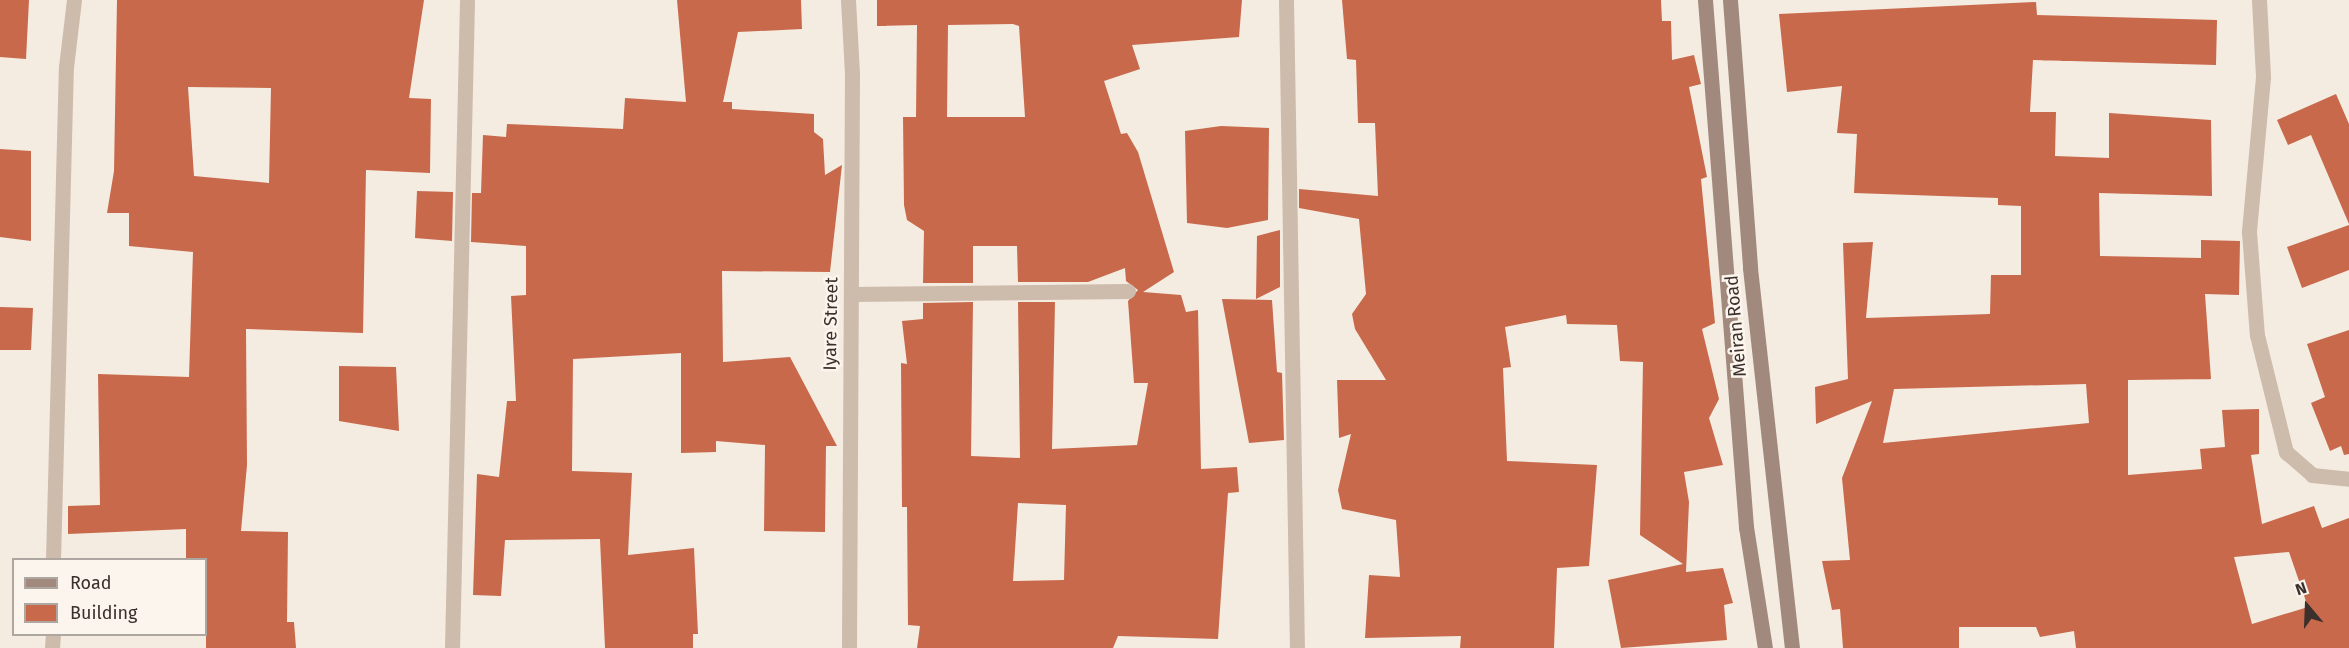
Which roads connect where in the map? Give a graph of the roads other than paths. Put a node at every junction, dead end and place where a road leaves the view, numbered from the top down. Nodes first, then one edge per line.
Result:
1 (74, 0) edge
2 (467, 0) edge
3 (848, 0) edge
4 (1286, 0) edge
5 (1705, 0) edge
6 (1730, 0) edge
7 (2259, 0) edge
8 (1128, 291) dead end
9 (851, 294) junction
10 (2349, 479) edge
11 (53, 558) edge
12 (452, 648) edge
13 (849, 648) edge
14 (1297, 648) edge
15 (1765, 648) edge
16 (1792, 648) edge

1 - 11 street
2 - 12 street
3 - 9 street, Iyare Street
4 - 14 street
5 - 15 main road, Meiran Road
6 - 16 main road, Meiran Road
7 - 10 street
8 - 9 street
9 - 13 street, Iyare Street

